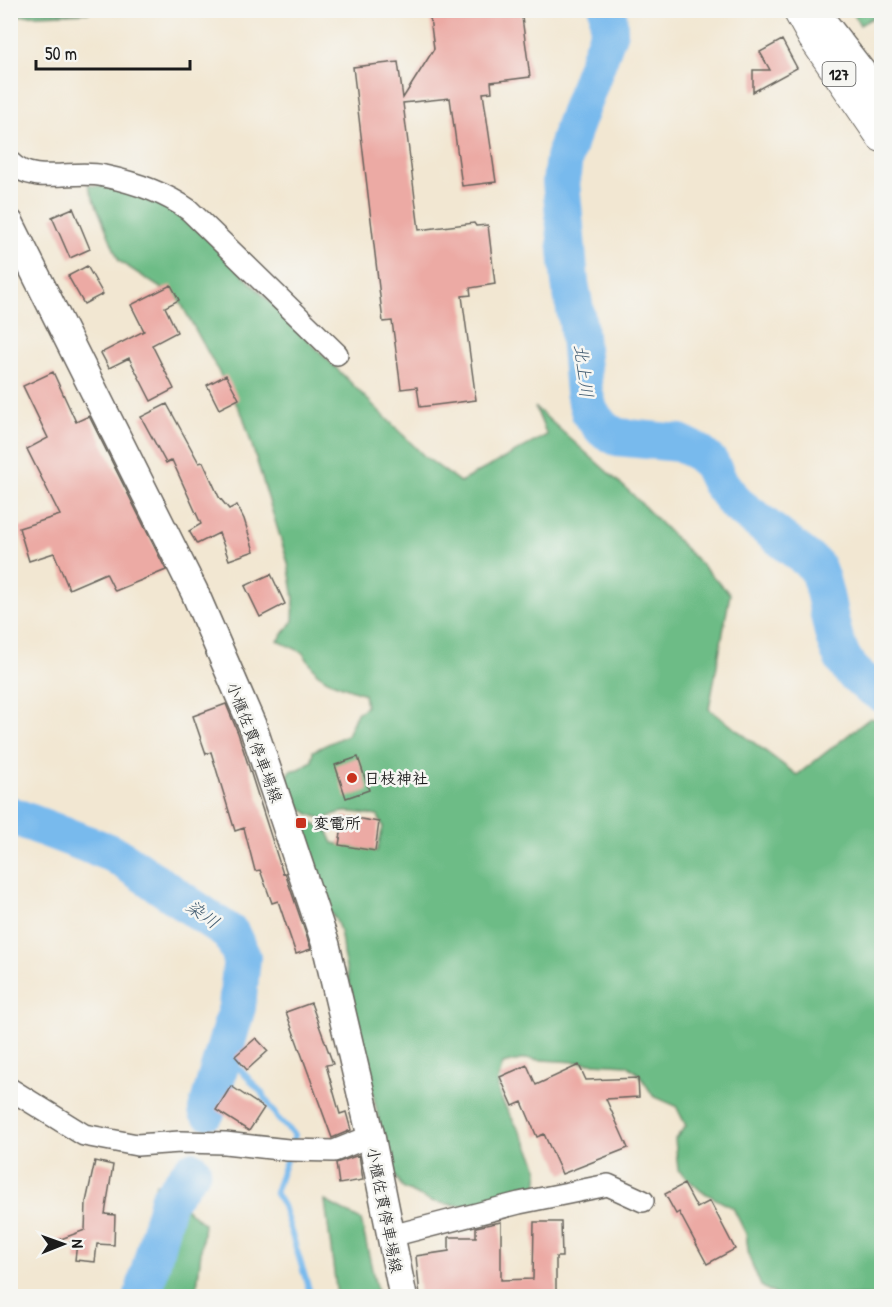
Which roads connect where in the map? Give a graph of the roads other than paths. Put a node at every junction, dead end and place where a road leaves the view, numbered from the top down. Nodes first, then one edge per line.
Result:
1 (800, 10) edge
2 (818, 10) edge
3 (882, 93) edge
4 (882, 136) edge
5 (10, 162) edge
6 (10, 223) edge
7 (337, 354) dead end
8 (10, 1089) edge
9 (371, 1136) junction
10 (643, 1201) dead end
11 (391, 1236) junction
12 (403, 1296) edge

1 - 4 highway, 127
2 - 3 street
5 - 7 street
6 - 9 main road, 小櫃佐貫停車場線
8 - 9 street
9 - 11 main road, 小櫃佐貫停車場線
10 - 11 street
11 - 12 main road, 小櫃佐貫停車場線

